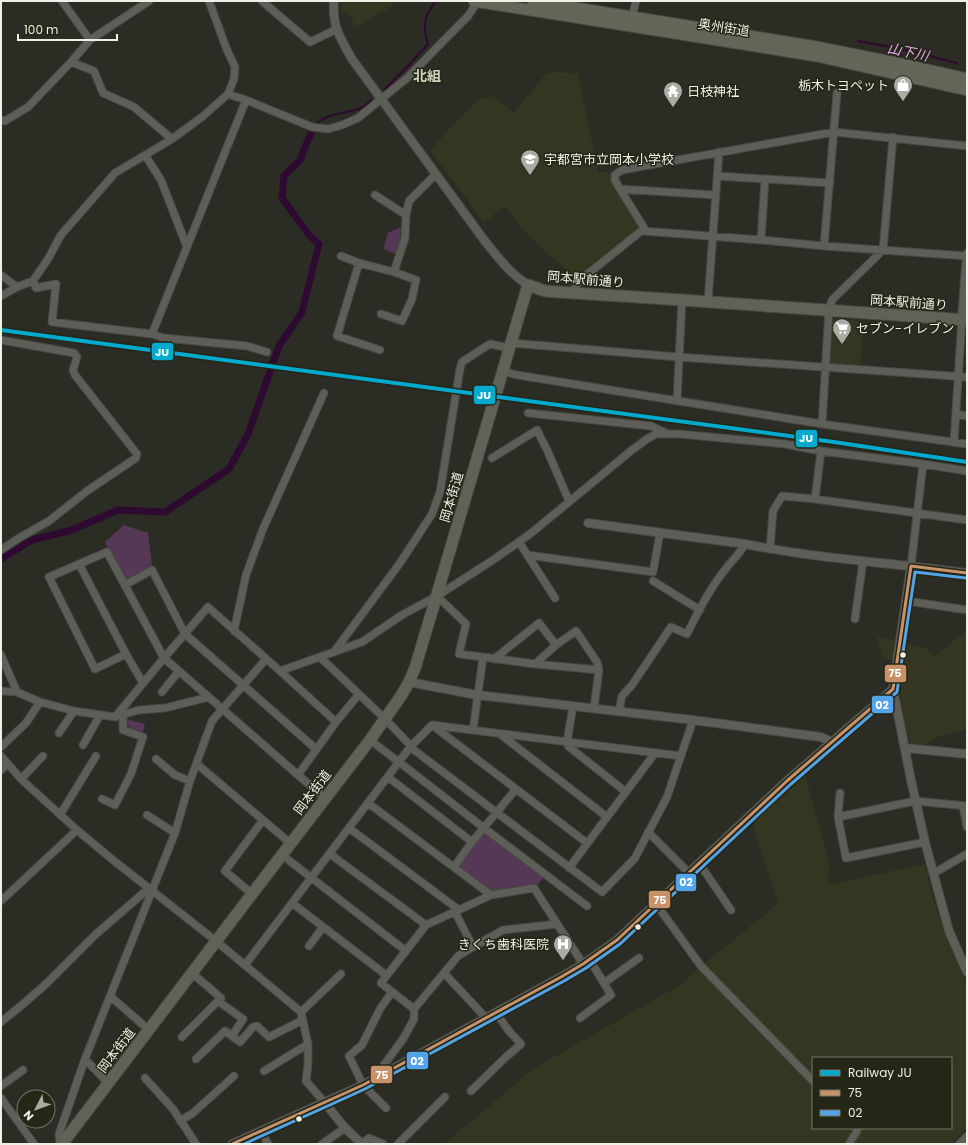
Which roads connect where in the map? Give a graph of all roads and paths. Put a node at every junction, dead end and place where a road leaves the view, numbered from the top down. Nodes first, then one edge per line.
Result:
1 (62, 1) edge
2 (149, 1) edge
3 (209, 1) edge
4 (262, 1) edge
5 (334, 1) edge
6 (477, 1) edge
7 (533, 1) edge
8 (636, 1) edge
9 (555, 3) edge
10 (632, 17) junction
11 (337, 29) junction
12 (90, 40) junction
13 (71, 62) junction
14 (967, 79) edge
15 (967, 90) edge
16 (837, 93) dead end
17 (228, 94) junction
18 (381, 98) junction
19 (246, 100) junction
20 (1, 120) edge
21 (834, 132) junction
22 (893, 138) junction
23 (172, 140) junction
24 (967, 146) edge
25 (719, 152) junction
26 (145, 154) junction
27 (436, 174) junction
28 (717, 176) junction
29 (765, 179) junction
30 (830, 182) junction
31 (620, 189) junction
32 (375, 195) dead end
33 (715, 195) junction
34 (406, 216) junction
35 (646, 231) junction
36 (712, 236) junction
37 (761, 240) junction
38 (824, 246) junction
39 (187, 247) junction
40 (883, 250) junction
41 (967, 255) edge
42 (341, 256) dead end
43 (359, 263) junction
44 (394, 272) junction
45 (1, 275) edge
46 (33, 281) junction
47 (528, 285) junction
48 (17, 287) junction
49 (572, 293) junction
50 (1, 296) edge
51 (682, 300) junction
52 (708, 301) junction
53 (829, 310) junction
54 (381, 314) dead end
55 (964, 320) edge
56 (152, 334) junction
57 (1, 340) edge
58 (510, 346) junction
59 (380, 350) dead end
60 (267, 352) dead end
61 (678, 357) junction
62 (825, 368) junction
63 (502, 374) junction
64 (959, 377) junction
65 (967, 377) edge
66 (324, 393) dead end
67 (677, 401) junction
68 (528, 413) dead end
69 (956, 414) junction
70 (967, 416) edge
71 (822, 424) junction
72 (667, 433) junction
73 (954, 442) junction
74 (967, 444) edge
75 (821, 451) junction
76 (492, 458) dead end
77 (923, 464) junction
78 (967, 471) edge
79 (815, 499) junction
80 (570, 501) junction
81 (916, 513) junction
82 (967, 520) edge
83 (588, 523) dead end
84 (660, 533) junction
85 (519, 542) junction
86 (745, 544) junction
87 (770, 549) junction
88 (1, 550) edge
89 (527, 555) junction
90 (863, 561) junction
91 (79, 564) junction
92 (911, 566) junction
93 (967, 573) edge
94 (654, 582) dead end
95 (125, 585) junction
96 (437, 596) junction
97 (555, 598) dead end
98 (906, 601) junction
99 (700, 610) junction
100 (967, 610) edge
101 (855, 619) dead end
102 (234, 631) junction
103 (185, 634) junction
104 (556, 646) junction
105 (334, 652) junction
106 (1, 654) edge
107 (126, 654) junction
108 (320, 657) junction
109 (483, 657) junction
110 (164, 658) junction
111 (266, 659) junction
112 (494, 659) junction
113 (535, 664) junction
114 (599, 670) junction
115 (179, 671) junction
116 (280, 671) junction
117 (409, 682) junction
118 (143, 683) junction
119 (243, 686) junction
120 (893, 689) junction
121 (1, 691) edge
122 (17, 692) junction
123 (162, 692) dead end
124 (359, 694) junction
125 (477, 695) junction
126 (210, 697) junction
127 (40, 702) junction
128 (573, 706) junction
129 (594, 708) junction
130 (223, 709) junction
131 (74, 711) junction
132 (619, 711) junction
133 (123, 714) junction
134 (100, 715) junction
135 (114, 717) junction
136 (385, 719) junction
137 (693, 720) junction
138 (336, 722) junction
139 (432, 725) junction
140 (473, 730) junction
141 (60, 733) dead end
142 (500, 734) junction
143 (370, 740) junction
144 (567, 742) junction
145 (832, 742) junction
146 (82, 745) dead end
147 (411, 746) junction
148 (1, 747) edge
149 (905, 748) junction
150 (316, 749) junction
151 (655, 753) junction
152 (967, 754) edge
153 (1, 756) edge
154 (43, 756) dead end
155 (96, 756) dead end
156 (681, 756) junction
157 (156, 759) dead end
158 (399, 762) junction
159 (7, 764) junction
160 (197, 764) junction
161 (1, 770) edge
162 (298, 775) junction
163 (388, 777) junction
164 (22, 779) junction
165 (190, 781) junction
166 (516, 789) junction
167 (626, 792) junction
168 (840, 793) dead end
169 (325, 798) junction
170 (102, 799) dead end
171 (915, 801) junction
172 (368, 803) junction
173 (965, 806) edge
174 (496, 813) junction
175 (60, 815) junction
176 (147, 815) dead end
177 (607, 817) junction
178 (838, 817) junction
179 (263, 820) junction
180 (967, 827) edge
181 (349, 828) junction
182 (484, 828) junction
183 (77, 830) junction
184 (648, 832) junction
185 (174, 833) junction
186 (472, 842) junction
187 (925, 842) junction
188 (290, 843) junction
189 (587, 843) junction
190 (330, 854) junction
191 (967, 854) edge
192 (282, 855) junction
193 (699, 863) junction
194 (454, 867) junction
195 (569, 868) junction
196 (689, 873) junction
197 (934, 873) junction
198 (311, 878) junction
199 (150, 890) junction
200 (252, 894) junction
201 (491, 895) junction
202 (1, 901) edge
203 (292, 903) junction
204 (656, 904) junction
205 (587, 906) dead end
206 (731, 910) dead end
207 (457, 911) junction
208 (557, 924) junction
209 (426, 925) junction
210 (323, 927) junction
211 (216, 941) junction
212 (309, 946) dead end
213 (473, 947) junction
214 (406, 951) junction
215 (639, 958) dead end
216 (587, 962) junction
217 (245, 966) junction
218 (967, 972) edge
219 (192, 973) junction
220 (341, 974) dead end
221 (444, 974) junction
222 (386, 975) junction
223 (604, 983) junction
224 (392, 992) junction
225 (110, 996) junction
226 (218, 1001) junction
227 (414, 1009) junction
228 (496, 1013) junction
229 (302, 1016) junction
230 (486, 1018) junction
231 (580, 1018) dead end
232 (1, 1022) edge
233 (149, 1030) junction
234 (232, 1036) junction
235 (182, 1037) dead end
236 (308, 1044) junction
237 (85, 1059) junction
238 (196, 1059) dead end
239 (23, 1070) dead end
240 (264, 1071) dead end
241 (234, 1076) dead end
242 (379, 1077) junction
243 (145, 1078) dead end
244 (812, 1080) edge
245 (108, 1084) junction
246 (363, 1085) junction
247 (1, 1086) edge
248 (471, 1091) dead end
249 (445, 1097) dead end
250 (1, 1098) edge
251 (325, 1103) junction
252 (386, 1108) dead end
253 (180, 1121) junction
254 (345, 1128) junction
255 (857, 1129) edge
256 (261, 1131) junction
257 (967, 1137) edge
258 (34, 1144) edge
259 (61, 1144) edge
260 (196, 1144) edge
261 (232, 1144) edge
262 (268, 1144) edge
263 (322, 1144) edge
264 (362, 1144) edge
265 (384, 1144) edge
266 (398, 1144) edge
267 (849, 1144) edge
268 (960, 1144) edge

1 - 12 street
2 - 12 street
3 - 17 street
4 - 11 street
5 - 11 street, 岡本駅前通り
6 - 15 highway, 奥州街道
6 - 18 street
7 - 9 highway, 奥州街道
8 - 10 street
9 - 10 highway, 奥州街道
10 - 14 highway, 奥州街道
11 - 18 street, 岡本駅前通り
12 - 13 street
13 - 20 street
13 - 23 street
16 - 21 street
17 - 19 street
17 - 23 street
18 - 19 street
18 - 27 street, 岡本駅前通り
19 - 39 street
21 - 22 street
21 - 25 street
21 - 30 street
22 - 24 street
22 - 40 street
23 - 26 street
25 - 28 street
25 - 31 street
26 - 39 street
26 - 46 street
27 - 34 street
27 - 47 street, 岡本駅前通り
28 - 29 street
28 - 33 street
29 - 30 street
29 - 37 street
30 - 38 street
31 - 33 street
31 - 35 street
32 - 34 street
33 - 36 street
34 - 44 street
35 - 36 street
35 - 49 street
36 - 37 street
36 - 52 street
37 - 38 street
38 - 40 street
39 - 56 street
40 - 41 street
40 - 53 street
41 - 55 street
42 - 43 street
43 - 44 street
43 - 59 street
44 - 54 street
45 - 48 street
46 - 48 street
46 - 56 street
47 - 49 main road, 岡本駅前通り
47 - 58 main road
48 - 50 street
49 - 51 main road, 岡本駅前通り
51 - 52 main road, 岡本駅前通り
51 - 61 street
52 - 53 main road, 岡本駅前通り
53 - 55 main road, 岡本駅前通り
53 - 62 street
55 - 64 street
56 - 60 street
57 - 88 street
58 - 61 street
58 - 63 main road
58 - 105 street
61 - 62 street
61 - 67 street
62 - 64 street
62 - 71 street
63 - 67 street
63 - 96 main road, 岡本街道
64 - 65 street
64 - 69 street
66 - 102 street
67 - 71 street
68 - 72 street
69 - 70 street
69 - 73 street
71 - 73 street
72 - 75 street
72 - 80 street
73 - 74 street
75 - 77 street
75 - 79 street
76 - 80 street
77 - 78 street
77 - 81 street
79 - 81 street
79 - 87 street
80 - 85 street
81 - 82 street
81 - 92 street
83 - 84 street
84 - 86 street
84 - 89 street
85 - 89 street
85 - 96 street
86 - 87 street
86 - 99 street
87 - 90 street
89 - 97 street
90 - 92 street
90 - 101 street
91 - 95 street
91 - 107 street
91 - 107 street
92 - 93 street
92 - 98 street
94 - 99 street
95 - 103 street
95 - 110 street
96 - 105 street
96 - 109 street
96 - 117 main road, 岡本街道
98 - 100 street
98 - 120 street
99 - 132 street
102 - 103 street
102 - 111 street
103 - 110 street
103 - 119 street
104 - 112 street
104 - 113 street
104 - 114 street
105 - 108 street
106 - 122 street
107 - 118 street
108 - 116 street
108 - 124 street
109 - 112 street
109 - 125 street
110 - 115 street
110 - 118 street
111 - 116 street
111 - 119 street
112 - 113 street
113 - 114 street
114 - 129 street
115 - 123 street
115 - 126 street
116 - 138 street
117 - 125 street
117 - 136 main road, 岡本街道
118 - 135 street
119 - 130 street
119 - 150 street
120 - 145 street
120 - 149 street
121 - 122 street
122 - 127 street
124 - 136 street
124 - 138 street
125 - 128 street
125 - 140 street
126 - 130 street
126 - 133 street
127 - 131 street
127 - 148 street
128 - 129 street
128 - 144 street
129 - 132 street
130 - 160 street
130 - 162 street
131 - 134 street
131 - 141 street
132 - 137 street
133 - 135 street
133 - 170 street
134 - 135 street
134 - 146 street
136 - 143 main road, 岡本街道
136 - 147 street
137 - 145 street
137 - 156 street
138 - 150 street
139 - 140 street
139 - 147 street
139 - 166 street
140 - 142 street
142 - 144 street
142 - 177 street
143 - 158 street
143 - 169 main road, 岡本街道
144 - 151 street
144 - 167 street
145 - 193 street
147 - 158 street
147 - 174 street
149 - 152 street
149 - 171 street
150 - 162 street
151 - 156 street
151 - 167 street
153 - 159 street
154 - 164 street
155 - 175 street
156 - 184 street
157 - 165 street
158 - 163 street
158 - 182 street
159 - 161 street
159 - 164 street
160 - 165 street
160 - 179 street
162 - 169 street
163 - 172 street
163 - 186 street
164 - 175 street
165 - 185 street
166 - 174 street
166 - 189 street
167 - 177 street
168 - 178 street
169 - 188 main road, 岡本街道
171 - 173 street
171 - 178 street
171 - 187 street
172 - 181 street
172 - 194 street
173 - 180 street
174 - 182 street
174 - 195 street
175 - 183 street
176 - 185 street
177 - 189 street
178 - 187 street
179 - 188 street
179 - 200 street
181 - 190 street
181 - 207 street
182 - 186 street
182 - 205 street
183 - 199 street
183 - 202 street
184 - 195 street
184 - 196 street
185 - 199 street
186 - 194 street
187 - 197 street
188 - 192 main road, 岡本街道
189 - 195 street
190 - 198 street
190 - 209 street
191 - 197 street
192 - 198 street
192 - 200 main road, 岡本街道
193 - 196 street
193 - 206 street
194 - 201 street
196 - 204 street
197 - 218 street
198 - 203 street
198 - 214 street
199 - 211 street
199 - 225 street
199 - 232 street
200 - 211 main road, 岡本街道
201 - 207 street
201 - 208 street
203 - 210 street
203 - 217 street
204 - 216 street
204 - 244 street
207 - 209 street
207 - 213 street
208 - 213 street
208 - 216 street
209 - 214 street
210 - 212 street
210 - 222 street
211 - 217 street
211 - 219 main road, 岡本街道
213 - 221 street
214 - 222 street
215 - 223 street
216 - 223 street
216 - 228 street
217 - 229 street
219 - 226 street
219 - 233 main road, 岡本街道
220 - 229 street
221 - 227 street
221 - 230 street
222 - 224 street
223 - 231 street
224 - 227 street
224 - 246 street
225 - 233 street
225 - 237 street
226 - 234 street
226 - 235 street
227 - 242 street
228 - 230 street
228 - 248 street
229 - 234 street
229 - 236 street
230 - 242 street
233 - 245 main road, 岡本街道
234 - 238 street
236 - 240 street
236 - 251 street
237 - 245 street
237 - 259 street
239 - 247 street
241 - 253 street
242 - 246 street
243 - 253 street
245 - 259 main road, 岡本街道
246 - 251 street
246 - 252 street
249 - 266 street
250 - 258 street
251 - 254 street
251 - 256 street
253 - 260 street
254 - 263 street
254 - 264 street
255 - 267 street
256 - 261 street
256 - 262 street
257 - 268 street
264 - 265 street

